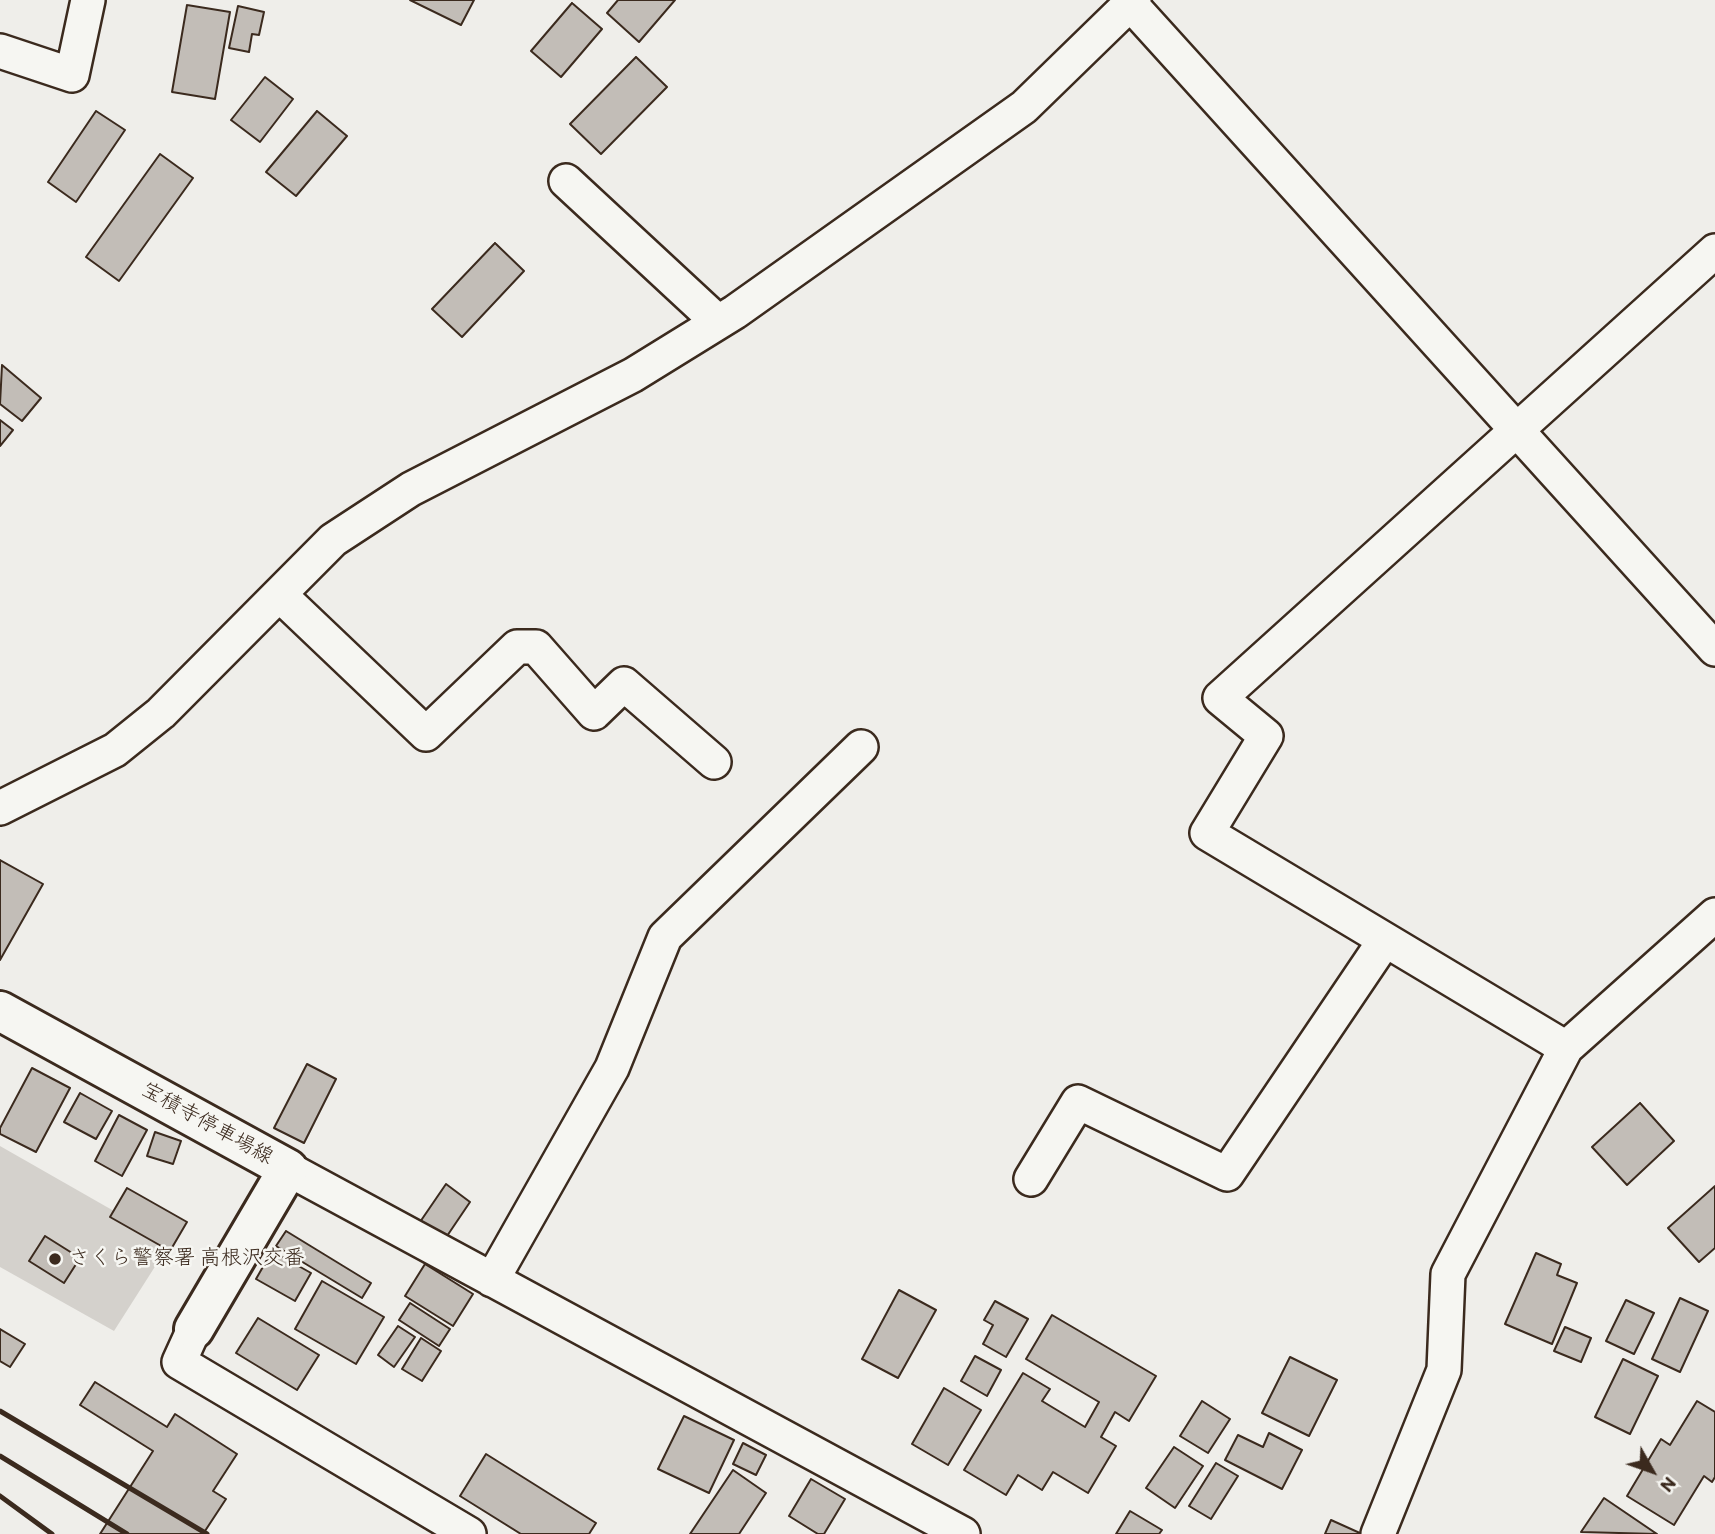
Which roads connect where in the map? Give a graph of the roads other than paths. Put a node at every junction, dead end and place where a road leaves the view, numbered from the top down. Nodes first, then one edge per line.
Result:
1 (88, 0) edge
2 (1131, 1) edge
3 (0, 51) edge
4 (566, 181) dead end
5 (1715, 251) edge
6 (718, 322) junction
7 (1517, 430) junction
8 (280, 595) junction
9 (1715, 649) edge
10 (861, 747) dead end
11 (714, 762) dead end
12 (0, 808) edge
13 (1715, 915) edge
14 (1385, 940) junction
15 (0, 1011) edge
16 (1566, 1048) junction
17 (288, 1169) junction
18 (1031, 1179) dead end
19 (492, 1280) junction
20 (194, 1329) joint
21 (469, 1534) edge
22 (963, 1534) edge
23 (1378, 1534) edge

1 - 3 street
2 - 6 street
2 - 7 street
4 - 6 street
5 - 7 street
6 - 8 street
7 - 9 street
7 - 14 street
8 - 11 street
8 - 12 street
10 - 19 street
13 - 16 street
14 - 16 street
14 - 18 street
15 - 17 main road, 宝積寺停車場線
16 - 23 street
17 - 19 street
17 - 20 main road, 宝積寺停車場線
19 - 22 street
20 - 21 street

